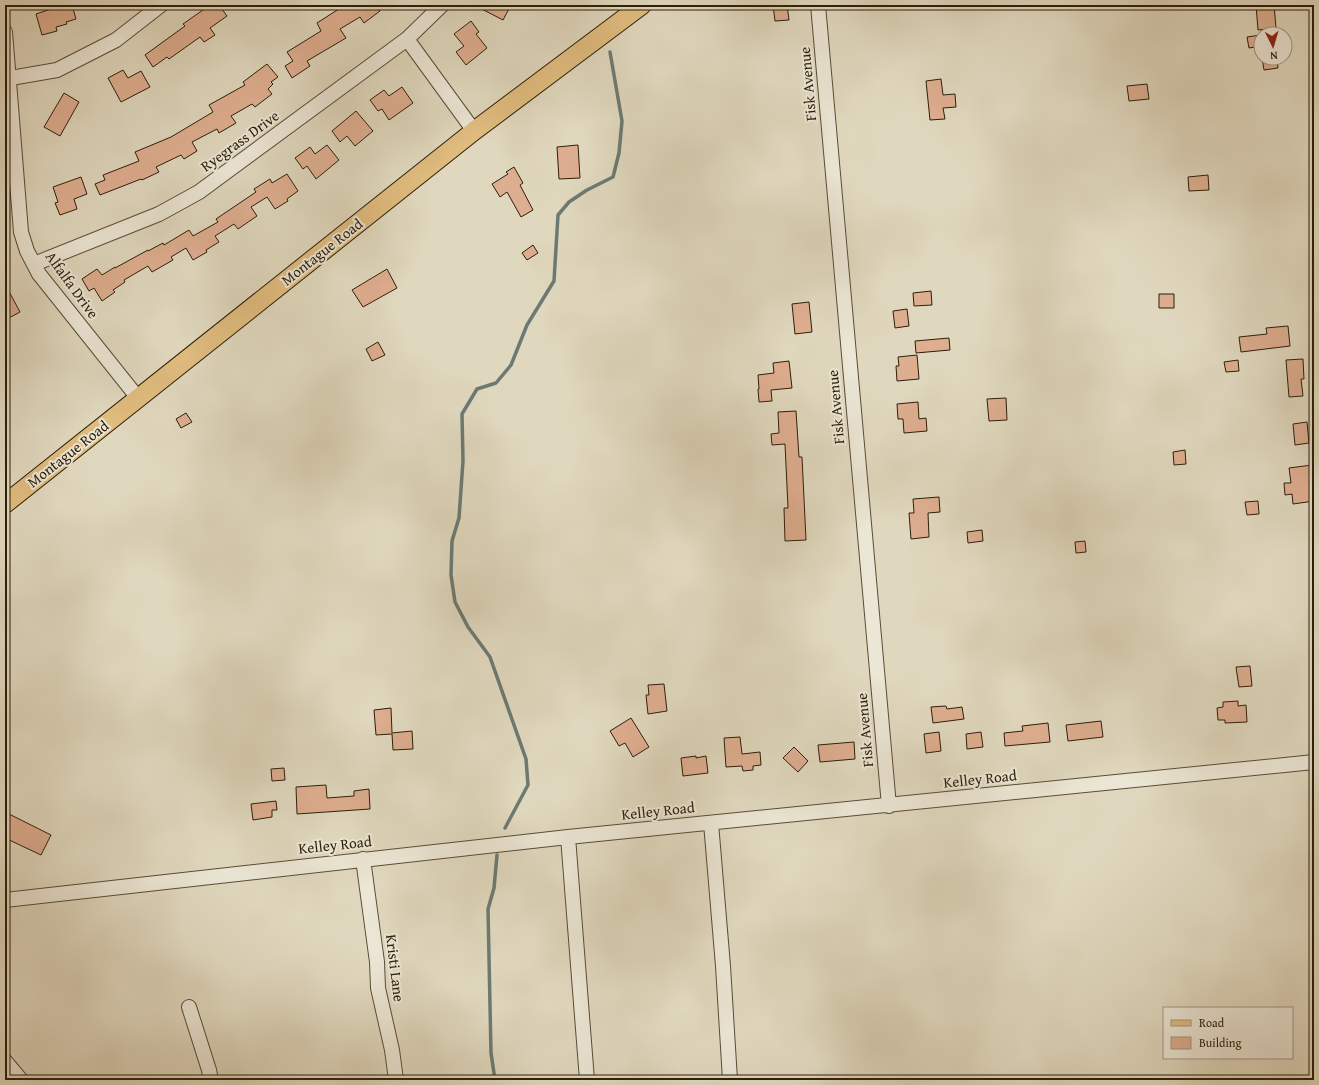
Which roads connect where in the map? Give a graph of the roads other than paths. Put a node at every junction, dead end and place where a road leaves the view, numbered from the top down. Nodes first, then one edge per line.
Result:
1 (161, 5) edge
2 (442, 5) edge
3 (642, 5) edge
4 (818, 5) edge
5 (5, 32) edge
6 (408, 38) junction
7 (7, 78) edge
8 (474, 131) junction
9 (34, 264) junction
10 (138, 398) junction
11 (5, 504) edge
12 (1314, 762) edge
13 (888, 806) junction
14 (711, 823) junction
15 (568, 837) junction
16 (363, 859) junction
17 (5, 900) edge
18 (189, 1007) dead end
19 (5, 1061) edge
20 (21, 1080) edge
21 (211, 1080) edge
22 (396, 1080) edge
23 (587, 1080) edge
24 (730, 1080) edge

1 - 7 street
2 - 6 street, Ryegrass Drive
3 - 8 main road, Montague Road
4 - 13 street, Fisk Avenue
5 - 7 street, Alfalfa Drive
6 - 8 street
6 - 9 street, Ryegrass Drive
7 - 9 street, Alfalfa Drive
8 - 10 main road, Montague Road
9 - 10 street, Alfalfa Drive
10 - 11 main road, Montague Road
12 - 13 street, Kelley Road
13 - 14 street, Kelley Road
14 - 15 street, Kelley Road
14 - 24 street
15 - 16 street, Kelley Road
15 - 23 street
16 - 17 street, Kelley Road
16 - 22 street, Kristi Lane
18 - 21 street
19 - 20 street

